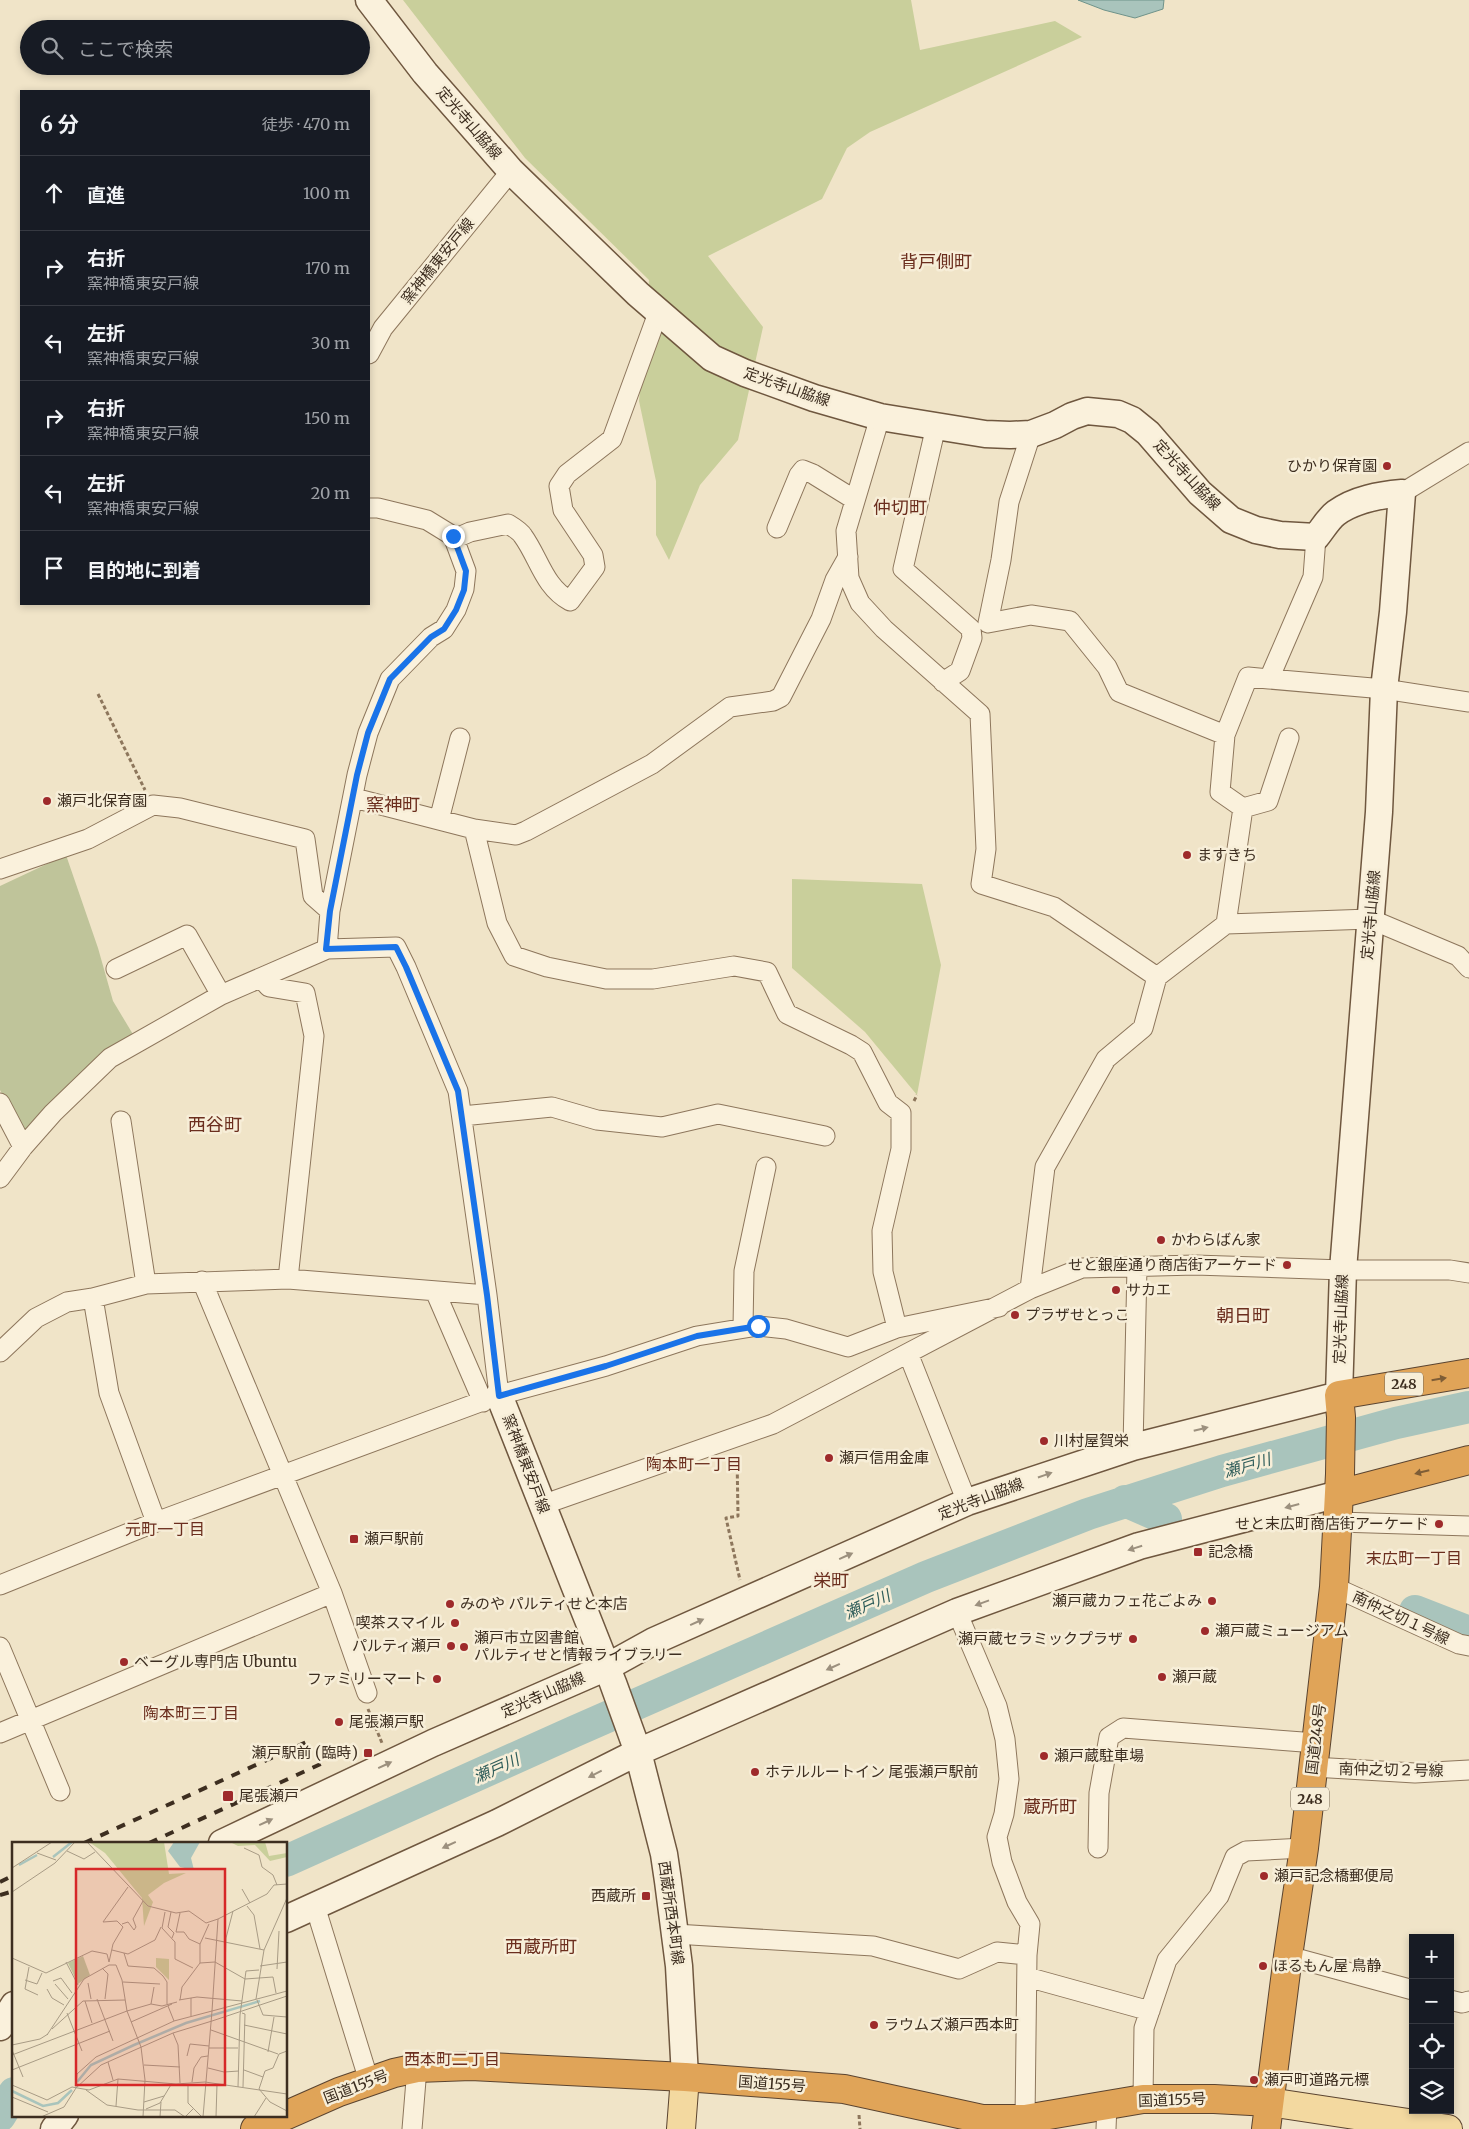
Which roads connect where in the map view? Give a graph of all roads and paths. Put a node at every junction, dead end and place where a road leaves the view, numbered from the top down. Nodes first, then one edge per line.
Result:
1 (369, 0) edge
2 (511, 171) junction
3 (658, 312) junction
4 (370, 352) edge
5 (880, 417) junction
6 (936, 426) junction
7 (1031, 434) junction
8 (1469, 452) edge
9 (1402, 493) junction
10 (855, 500) junction
11 (370, 508) edge
12 (777, 528) dead end
13 (1316, 537) junction
14 (454, 539) junction
15 (848, 557) junction
16 (1269, 679) junction
17 (943, 682) junction
18 (1384, 689) junction
19 (98, 694) dead end
20 (1469, 702) edge
21 (1225, 735) junction
22 (460, 738) dead end
23 (1289, 738) dead end
24 (354, 798) junction
25 (153, 805) junction
26 (1243, 808) junction
27 (439, 820) junction
28 (474, 829) junction
29 (0, 868) edge
30 (330, 911) junction
31 (1370, 919) junction
32 (1226, 924) junction
33 (326, 949) junction
34 (1469, 968) edge
35 (116, 969) dead end
36 (1156, 977) junction
37 (261, 978) junction
38 (221, 995) junction
39 (0, 1103) edge
40 (462, 1116) junction
41 (121, 1121) dead end
42 (825, 1136) dead end
43 (23, 1147) junction
44 (766, 1167) dead end
45 (0, 1178) edge
46 (1137, 1267) junction
47 (1342, 1270) junction
48 (1469, 1273) edge
49 (288, 1279) junction
50 (202, 1281) junction
51 (146, 1284) junction
52 (1030, 1289) junction
53 (435, 1291) junction
54 (487, 1295) junction
55 (93, 1298) junction
56 (999, 1307) junction
57 (743, 1327) junction
58 (897, 1328) junction
59 (0, 1352) edge
60 (908, 1353) junction
61 (1469, 1373) edge
62 (491, 1399) junction
63 (1340, 1406) junction
64 (737, 1437) junction
65 (1132, 1447) junction
66 (1469, 1460) edge
67 (283, 1477) junction
68 (1340, 1484) junction
69 (967, 1502) junction
70 (542, 1506) junction
71 (156, 1522) junction
72 (1338, 1522) junction
73 (1469, 1526) edge
74 (0, 1585) edge
75 (1334, 1586) junction
76 (332, 1594) junction
77 (744, 1601) junction
78 (957, 1612) junction
79 (1469, 1646) edge
80 (0, 1648) edge
81 (610, 1675) junction
82 (367, 1693) joint
83 (30, 1722) junction
84 (376, 1727) junction
85 (370, 1729) dead end
86 (0, 1733) edge
87 (382, 1743) dead end
88 (637, 1746) junction
89 (1314, 1755) junction
90 (1469, 1770) edge
91 (60, 1791) dead end
92 (224, 1842) edge
93 (1098, 1848) dead end
94 (1304, 1848) junction
95 (315, 1906) junction
96 (288, 1918) edge
97 (675, 1934) junction
98 (1027, 1955) junction
99 (1288, 1956) junction
100 (1027, 1976) junction
101 (1409, 1989) edge
102 (1454, 2001) edge
103 (1469, 2001) edge
104 (12, 2008) edge
105 (1150, 2011) junction
106 (0, 2027) edge
107 (417, 2068) junction
108 (685, 2077) junction
109 (369, 2082) junction
110 (1143, 2099) junction
111 (1269, 2102) junction
112 (288, 2115) edge
113 (64, 2116) edge
114 (287, 2116) edge
115 (1107, 2117) edge
116 (1025, 2119) junction
117 (945, 2120) edge
118 (1396, 2126) edge
119 (54, 2129) edge
120 (255, 2129) edge
121 (412, 2129) edge
122 (681, 2129) edge
123 (1266, 2129) edge
124 (1448, 2129) edge

1 - 2 main road, 定光寺山脇線
2 - 3 main road, 定光寺山脇線
2 - 4 street, 窯神橋東安戸線
3 - 5 main road, 定光寺山脇線
3 - 14 street
5 - 6 main road, 定光寺山脇線
5 - 10 street
6 - 7 main road, 定光寺山脇線
6 - 17 street
7 - 13 main road, 定光寺山脇線
7 - 21 street
8 - 9 street
9 - 13 main road
9 - 18 main road, 定光寺山脇線
10 - 12 street
10 - 15 street
11 - 14 street
13 - 16 street
14 - 24 street
15 - 17 street
15 - 28 street
16 - 18 street
16 - 21 street
17 - 36 street
18 - 20 street
18 - 31 main road, 定光寺山脇線
19 - 25 path
21 - 26 street
22 - 27 street
23 - 26 street
24 - 27 street
24 - 30 street
25 - 29 street
25 - 30 street
26 - 32 street
27 - 28 street
28 - 58 street
30 - 33 street
31 - 32 street
31 - 34 street
31 - 47 main road, 定光寺山脇線
32 - 36 street
33 - 37 street
33 - 40 street, 窯神橋東安戸線
35 - 38 street
36 - 52 street
37 - 38 street
37 - 49 street
38 - 43 street
39 - 43 street
40 - 42 street
40 - 54 street, 窯神橋東安戸線
41 - 51 street
43 - 45 street
44 - 57 street
46 - 47 street
46 - 52 street
46 - 65 street
47 - 48 street
47 - 63 main road, 定光寺山脇線
49 - 50 street
49 - 53 street
50 - 51 street
50 - 67 street
51 - 55 street
52 - 56 street
53 - 54 street
53 - 62 street
54 - 62 street, 窯神橋東安戸線
55 - 59 street
55 - 71 street
56 - 58 street
56 - 60 street
57 - 58 street
57 - 62 street
60 - 64 street
60 - 69 street
63 -> 61 highway, 248
62 - 67 street
62 - 70 main road, 窯神橋東安戸線
65 -> 63 main road, 定光寺山脇線
63 - 68 highway, 国道248号 / 248
64 - 70 street
64 - 77 path
69 -> 65 main road, 定光寺山脇線
66 -> 68 highway
67 - 71 street
67 - 76 street
68 - 72 highway, 国道248号 / 248
68 -> 78 main road
77 -> 69 main road, 定光寺山脇線
70 - 81 main road, 窯神橋東安戸線
71 - 74 street
72 - 73 street
72 - 75 highway, 国道248号 / 248
75 - 79 street, 南仲之切１号線
75 - 89 highway, 国道248号 / 248
76 - 82 street
76 - 83 street
81 -> 77 main road, 定光寺山脇線
78 -> 88 main road
78 - 98 street
80 - 83 street
81 - 88 main road, 窯神橋東安戸線
92 -> 81 main road, 定光寺山脇線
82 - 84 path
83 - 86 street
83 - 91 street
84 - 85 path
84 - 87 path
88 -> 95 main road
88 - 97 main road, 西蔵所西本町線
89 - 90 street, 南仲之切２号線
89 - 93 street, 南仲之切２号線
89 - 94 highway, 国道248号 / 248
94 - 99 highway, 国道248号 / 248
94 - 105 street
95 - 96 main road
95 - 109 street
97 - 98 street
97 - 108 main road, 西蔵所西本町線
98 - 100 street
99 - 101 street
99 - 111 highway, 国道248号 / 248
100 - 105 street
100 - 116 street
102 - 103 street
104 - 106 main road
105 - 110 street
107 - 108 highway, 国道155号
107 - 109 highway, 国道155号
107 - 121 street
108 - 117 highway, 国道155号
108 - 122 main road
109 - 112 highway, 国道155号
110 - 111 highway, 国道155号
110 - 115 highway, 国道155号
111 - 118 main road
111 - 123 highway
113 - 119 main road
114 - 120 highway, 国道155号
115 - 116 highway, 国道155号
116 - 117 highway, 国道155号
118 - 124 main road

